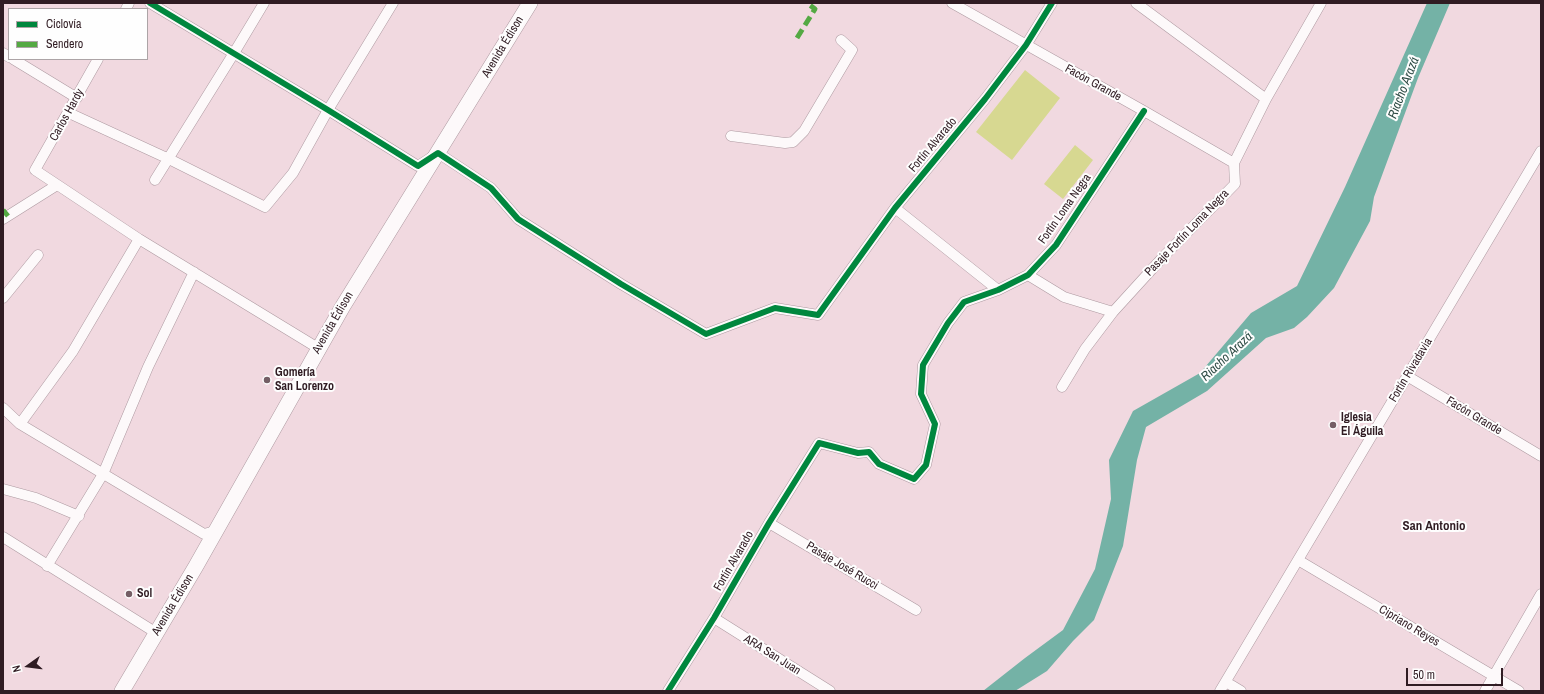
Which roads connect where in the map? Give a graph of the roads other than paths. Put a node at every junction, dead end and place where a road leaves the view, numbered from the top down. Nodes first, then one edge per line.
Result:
1 (150, 3) edge
2 (264, 3) edge
3 (393, 3) edge
4 (519, 3) edge
5 (530, 3) edge
6 (952, 3) edge
7 (1052, 3) edge
8 (1136, 3) edge
9 (1318, 4) edge
10 (841, 40) dead end
11 (1026, 45) junction
12 (234, 53) junction
13 (15, 60) edge
14 (97, 60) edge
15 (77, 98) junction
16 (1266, 99) junction
17 (328, 110) junction
18 (1144, 111) junction
19 (69, 113) junction
20 (731, 136) dead end
21 (1541, 151) edge
22 (438, 153) junction
23 (169, 159) junction
24 (1234, 163) junction
25 (418, 166) junction
26 (155, 180) dead end
27 (57, 185) junction
28 (895, 208) junction
29 (3, 219) edge
30 (139, 240) junction
31 (38, 255) dead end
32 (194, 272) junction
33 (1028, 276) junction
34 (998, 290) junction
35 (3, 298) edge
36 (1113, 312) junction
37 (313, 345) junction
38 (1407, 376) junction
39 (1062, 387) dead end
40 (3, 408) edge
41 (20, 424) junction
42 (819, 442) joint
43 (1541, 456) edge
44 (103, 474) junction
45 (3, 488) edge
46 (79, 516) junction
47 (769, 523) junction
48 (210, 533) junction
49 (3, 537) edge
50 (1298, 560) junction
51 (47, 566) junction
52 (1541, 594) edge
53 (916, 610) dead end
54 (714, 618) junction
55 (150, 629) junction
56 (1493, 676) junction
57 (1226, 682) junction
58 (114, 691) edge
59 (122, 691) edge
60 (668, 691) edge
61 (830, 691) edge
62 (1220, 691) edge
63 (1241, 691) edge
64 (1485, 691) edge
65 (1519, 691) edge

1 - 12 street
2 - 12 street
3 - 17 street
4 - 25 main road, Avenida Édison
5 - 22 main road, Avenida Édison
6 - 11 street, Facón Grande
7 - 11 street, Fortín Alvarado
8 - 16 street
9 - 16 street, Pasaje Fortín Loma Negra
10 - 20 street
11 - 18 street, Facón Grande
11 - 28 street, Fortín Alvarado
12 - 17 street
12 - 23 street
13 - 15 street
14 - 15 street, Carlos Hardy
15 - 19 street, Carlos Hardy
16 - 24 street, Pasaje Fortín Loma Negra
17 - 23 street
17 - 25 street
18 - 24 street, Facón Grande
18 - 33 street, Fortín Loma Negra
19 - 23 street
19 - 27 street, Carlos Hardy
21 - 38 street, Fortín Rivadavia
22 - 25 street
22 - 28 street, Fortín Alvarado
22 - 48 main road, Avenida Édison
23 - 26 street
24 - 36 street, Pasaje Fortín Loma Negra
25 - 37 main road, Avenida Édison
27 - 29 street
27 - 30 street
28 - 34 street
30 - 32 street
30 - 41 street
31 - 35 street
32 - 37 street
32 - 44 street
33 - 34 street, Fortín Loma Negra
33 - 36 street
34 - 42 street, Fortín Loma Negra
36 - 39 street, Pasaje Fortín Loma Negra
37 - 48 main road, Avenida Édison
38 - 43 street, Facón Grande
38 - 50 street, Fortín Rivadavia
40 - 41 street
41 - 44 street
42 - 47 street, Fortín Alvarado
44 - 46 street
44 - 48 street
45 - 46 street
46 - 51 street
47 - 53 street, Pasaje José Rucci
47 - 54 street, Fortín Alvarado
48 - 55 main road, Avenida Édison
48 - 59 main road, Avenida Édison
49 - 51 street
50 - 56 street, Cipriano Reyes
50 - 57 street, Fortín Rivadavia
51 - 55 street
52 - 56 street
54 - 60 street, Fortín Alvarado
54 - 61 street, ARA San Juan
55 - 58 main road, Avenida Édison
56 - 64 street
56 - 65 street, Cipriano Reyes
57 - 62 street, Fortín Rivadavia
57 - 63 street

